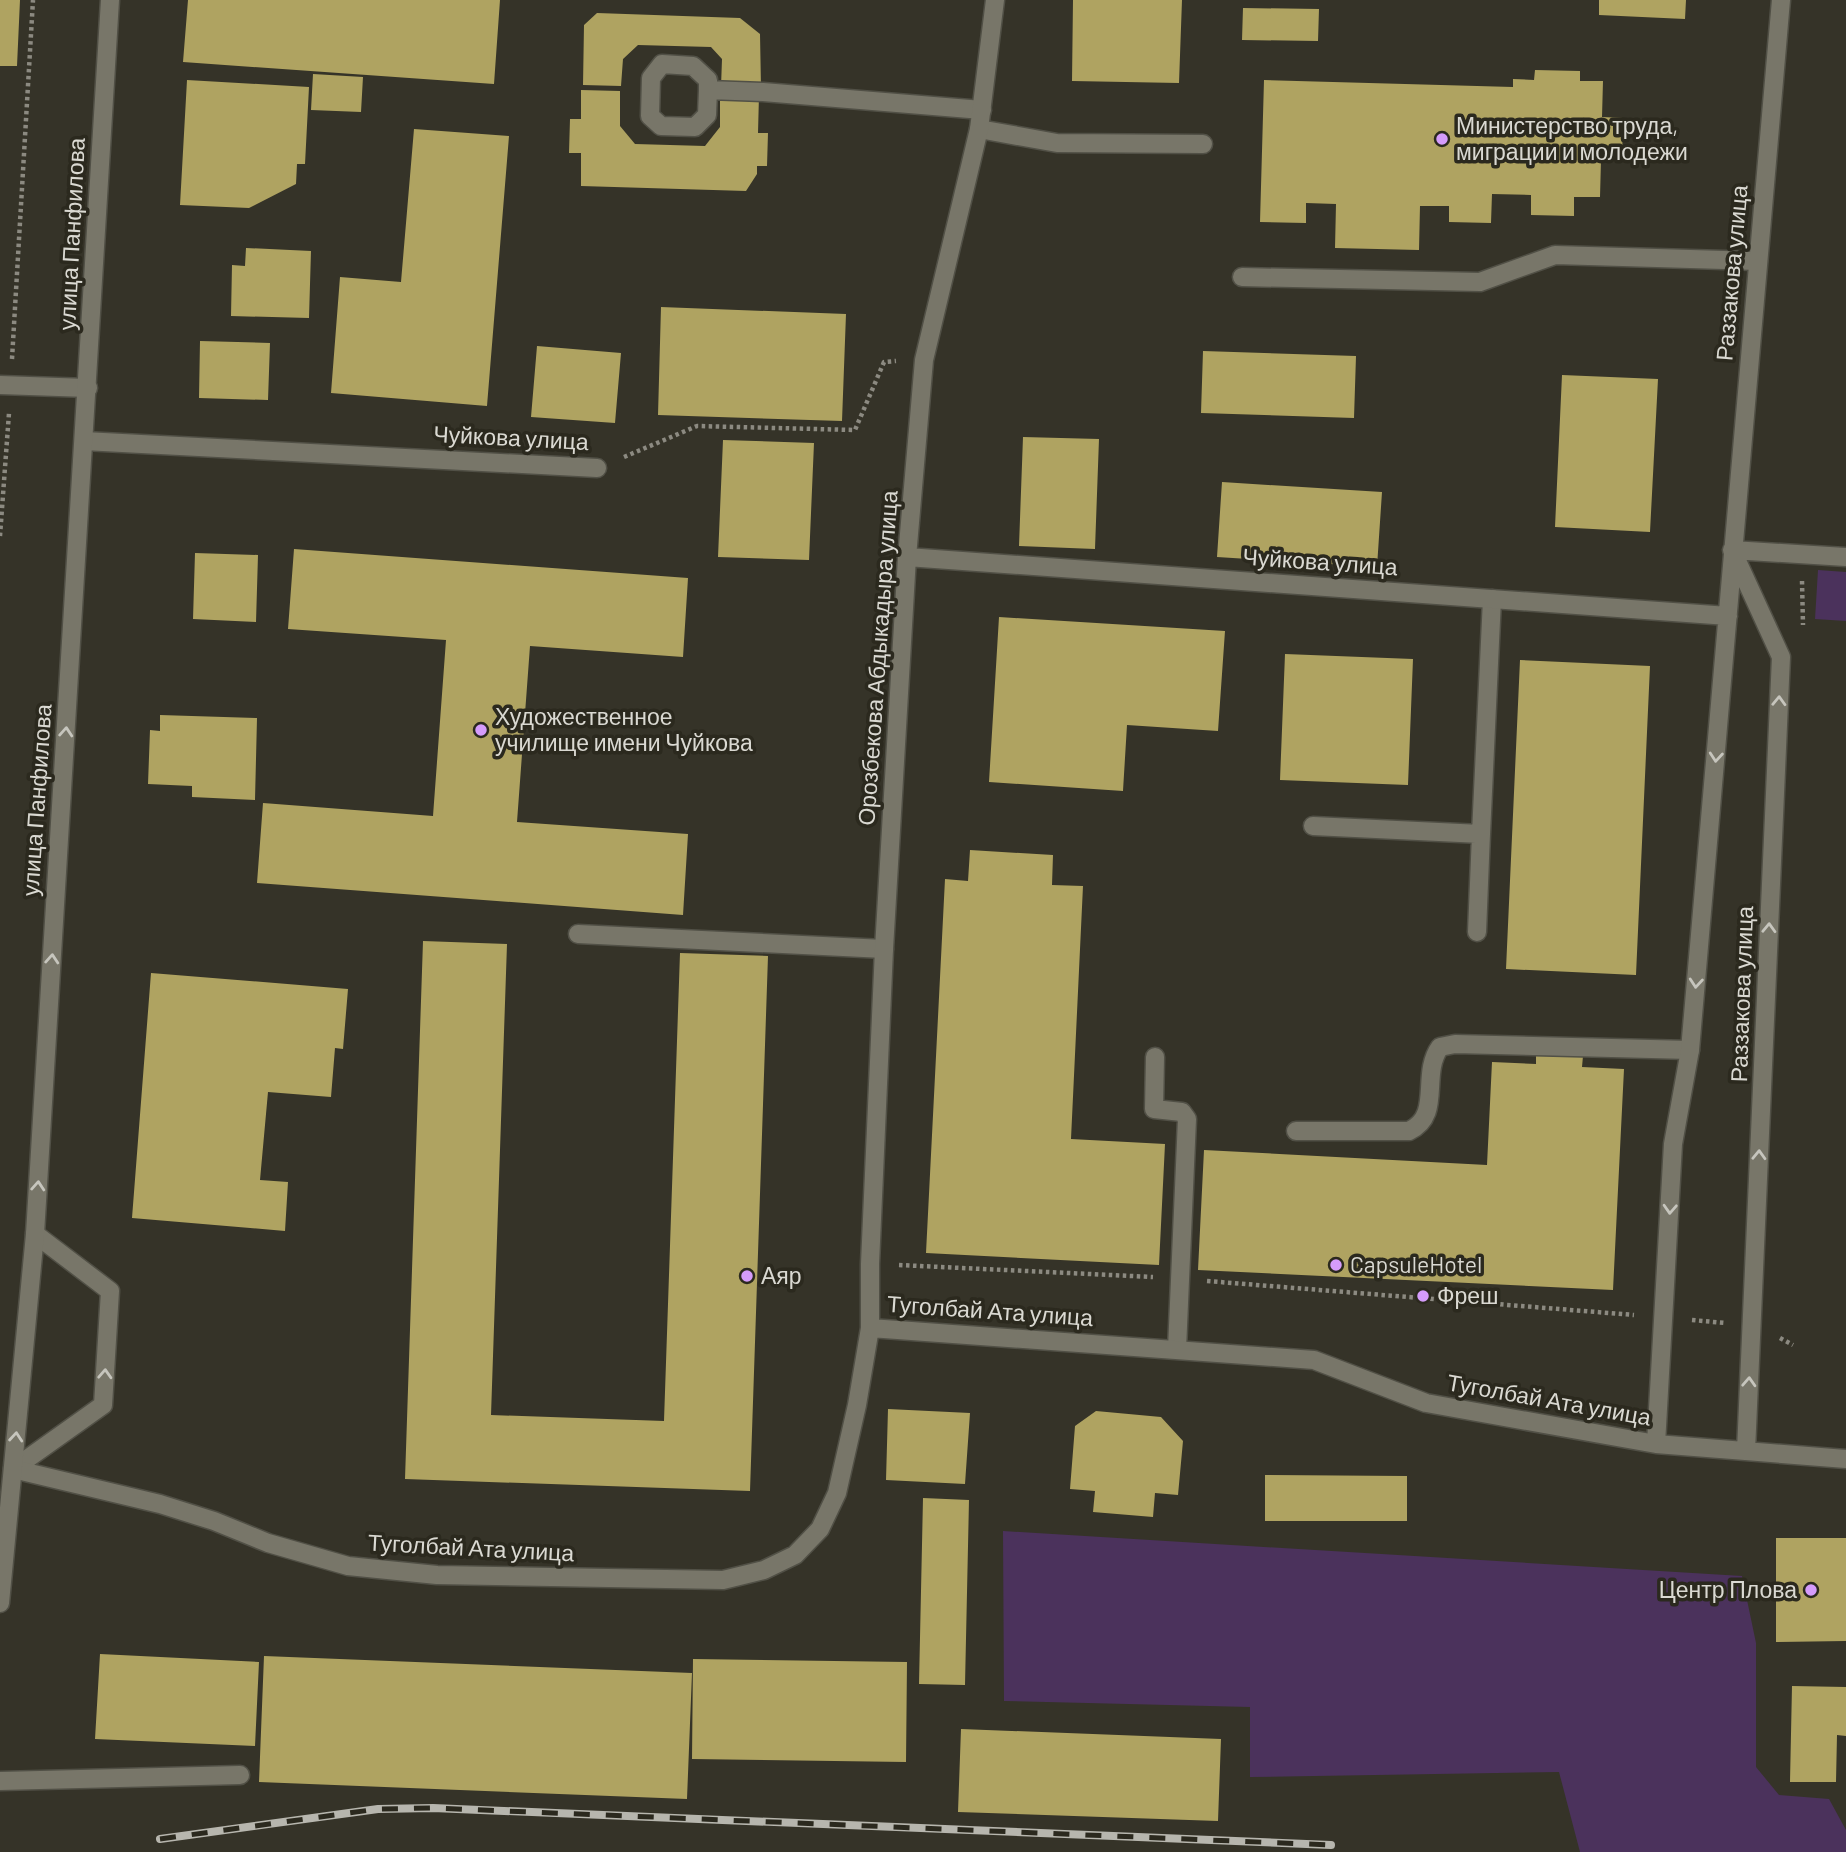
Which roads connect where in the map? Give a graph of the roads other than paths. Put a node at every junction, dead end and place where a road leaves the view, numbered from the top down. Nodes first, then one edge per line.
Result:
1 (110, 0) edge
2 (995, 0) edge
3 (1781, 0) edge
4 (708, 90) dead end
5 (982, 110) junction
6 (979, 129) junction
7 (1203, 144) dead end
8 (1758, 261) junction
9 (1242, 276) dead end
10 (6, 385) edge
11 (88, 388) junction
12 (84, 441) junction
13 (597, 468) road end
14 (1732, 550) junction
15 (907, 557) junction
16 (1846, 557) edge
17 (1492, 598) junction
18 (1728, 615) junction
19 (1313, 826) dead end
20 (1481, 834) junction
21 (1476, 932) dead end
22 (578, 934) dead end
23 (884, 949) junction
24 (1690, 1050) junction
25 (1155, 1057) dead end
26 (1296, 1131) dead end
27 (35, 1234) junction
28 (870, 1328) junction
29 (1177, 1349) junction
30 (1656, 1444) junction
31 (1746, 1451) junction
32 (1846, 1458) edge
33 (13, 1469) junction
34 (0, 1603) edge
35 (240, 1775) dead end
36 (0, 1781) edge

1 - 11 street, улица Панфилова
2 - 5 street, Орозбекова Абдыкадыра улица
3 - 8 street, Раззакова улица
4 - 5 street
5 - 6 street, Орозбекова Абдыкадыра улица
6 - 7 street
6 - 15 street, Орозбекова Абдыкадыра улица
8 - 9 street
8 - 14 street, Раззакова улица
10 - 11 street
11 - 12 street, улица Панфилова
12 - 13 street, Чуйкова улица
27 -> 12 street, улица Панфилова
14 - 16 street
14 - 18 street, Раззакова улица
31 -> 14 street, Раззакова улица
15 - 17 street, Чуйкова улица
15 - 23 street, Орозбекова Абдыкадыра улица
17 - 18 street, Чуйкова улица
17 - 20 street
18 -> 24 street, Раззакова улица
19 - 20 street
20 - 21 street
22 - 23 street
23 - 28 street, Орозбекова Абдыкадыра улица
24 - 26 street
24 -> 30 street, Раззакова улица
25 - 29 street
33 -> 27 street, улица Панфилова
33 -> 27 street
28 - 29 street, Туголбай Ата улица
28 - 33 street, Туголбай Ата улица
29 - 30 street, Туголбай Ата улица
30 - 31 street, Туголбай Ата улица
31 - 32 street, Туголбай Ата улица
33 - 34 street, улица Панфилова
35 - 36 street

